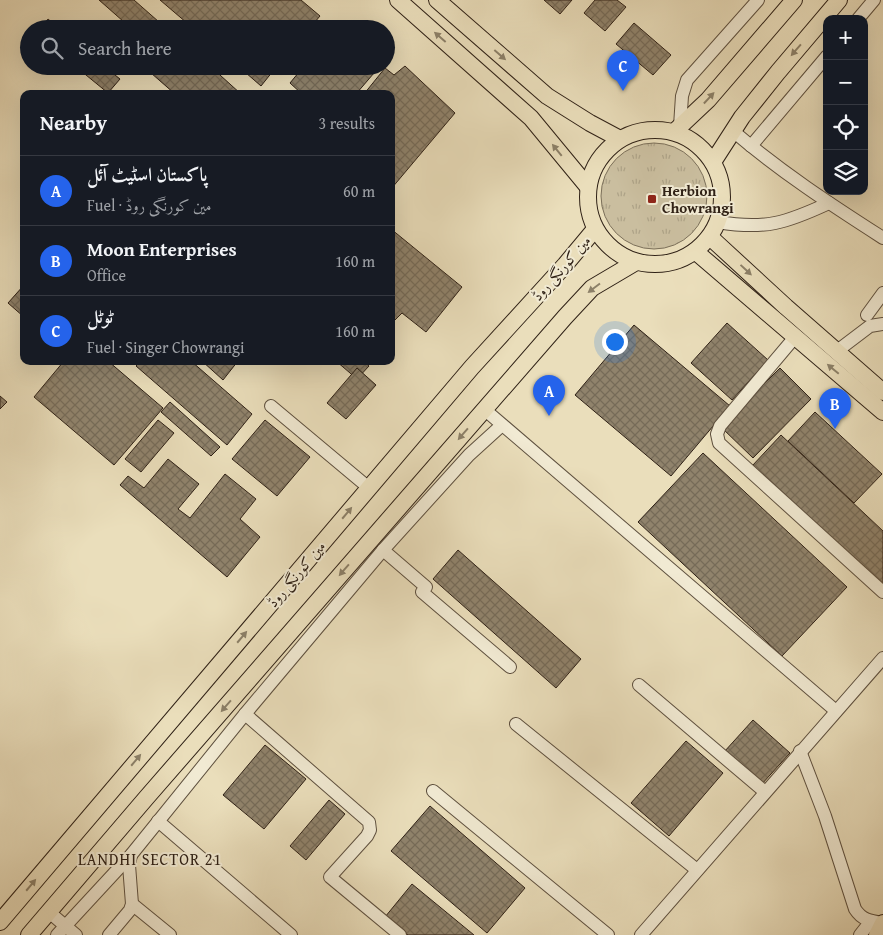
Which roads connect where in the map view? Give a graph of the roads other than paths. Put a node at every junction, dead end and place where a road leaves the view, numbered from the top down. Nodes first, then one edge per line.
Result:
1 (398, 0) edge
2 (437, 0) edge
3 (758, 0) edge
4 (794, 0) edge
5 (839, 0) edge
6 (870, 1) edge
7 (861, 15) edge
8 (824, 60) edge
9 (677, 129) junction
10 (733, 131) junction
11 (620, 139) junction
12 (751, 146) junction
13 (713, 162) junction
14 (588, 188) junction
15 (829, 203) junction
16 (718, 222) junction
17 (595, 229) junction
18 (710, 237) junction
19 (883, 238) edge
20 (696, 252) junction
21 (636, 262) junction
22 (883, 292) edge
23 (867, 315) dead end
24 (883, 324) edge
25 (795, 337) junction
26 (837, 351) junction
27 (883, 392) edge
28 (271, 406) dead end
29 (484, 409) junction
30 (883, 412) edge
31 (502, 425) junction
32 (369, 488) junction
33 (383, 550) junction
34 (883, 592) edge
35 (883, 658) edge
36 (510, 667) dead end
37 (639, 685) dead end
38 (836, 711) junction
39 (245, 714) junction
40 (516, 724) dead end
41 (800, 751) junction
42 (433, 791) dead end
43 (765, 792) junction
44 (158, 821) junction
45 (131, 855) junction
46 (697, 870) junction
47 (132, 904) junction
48 (50, 912) junction
49 (0, 922) edge
50 (878, 926) edge
51 (61, 930) edge
52 (29, 935) edge
53 (76, 935) edge
54 (109, 935) edge
55 (170, 935) edge
56 (292, 935) edge
57 (400, 935) edge
58 (608, 935) edge
59 (640, 935) edge
60 (860, 935) edge

14 -> 1 main road
2 -> 11 main road
3 - 9 street
9 -> 4 main road
5 -> 10 main road
6 - 7 street
8 - 12 street
9 - 11 main road
9 - 13 main road
10 - 12 street
10 - 13 main road
11 - 14 main road
12 - 15 street
13 - 16 main road
14 - 17 main road
15 - 16 street
15 - 19 street
16 - 18 main road
17 - 21 main road
17 - 32 main road, مین کورنگی روڈ
18 - 20 main road
18 -> 26 main road
20 - 21 main road
20 - 25 main road
21 -> 29 main road
22 - 23 street
24 - 26 street
30 -> 25 main road
25 - 34 street
26 - 27 main road
28 - 32 street
29 - 31 street
29 -> 48 main road
31 - 33 street
31 - 38 street
49 -> 32 main road, مین کورنگی روڈ
33 - 36 street
33 - 39 street
35 - 38 street
37 - 43 street
38 - 41 street
39 - 44 street
39 - 57 street
40 - 46 street
41 - 43 street
41 - 50 street
42 - 58 street
43 - 46 street
44 - 45 street
44 - 56 street
45 - 47 street
45 - 51 street
46 - 59 street
47 - 54 street
47 - 55 street
48 - 51 street
48 - 52 main road
50 - 60 street
51 - 53 street

